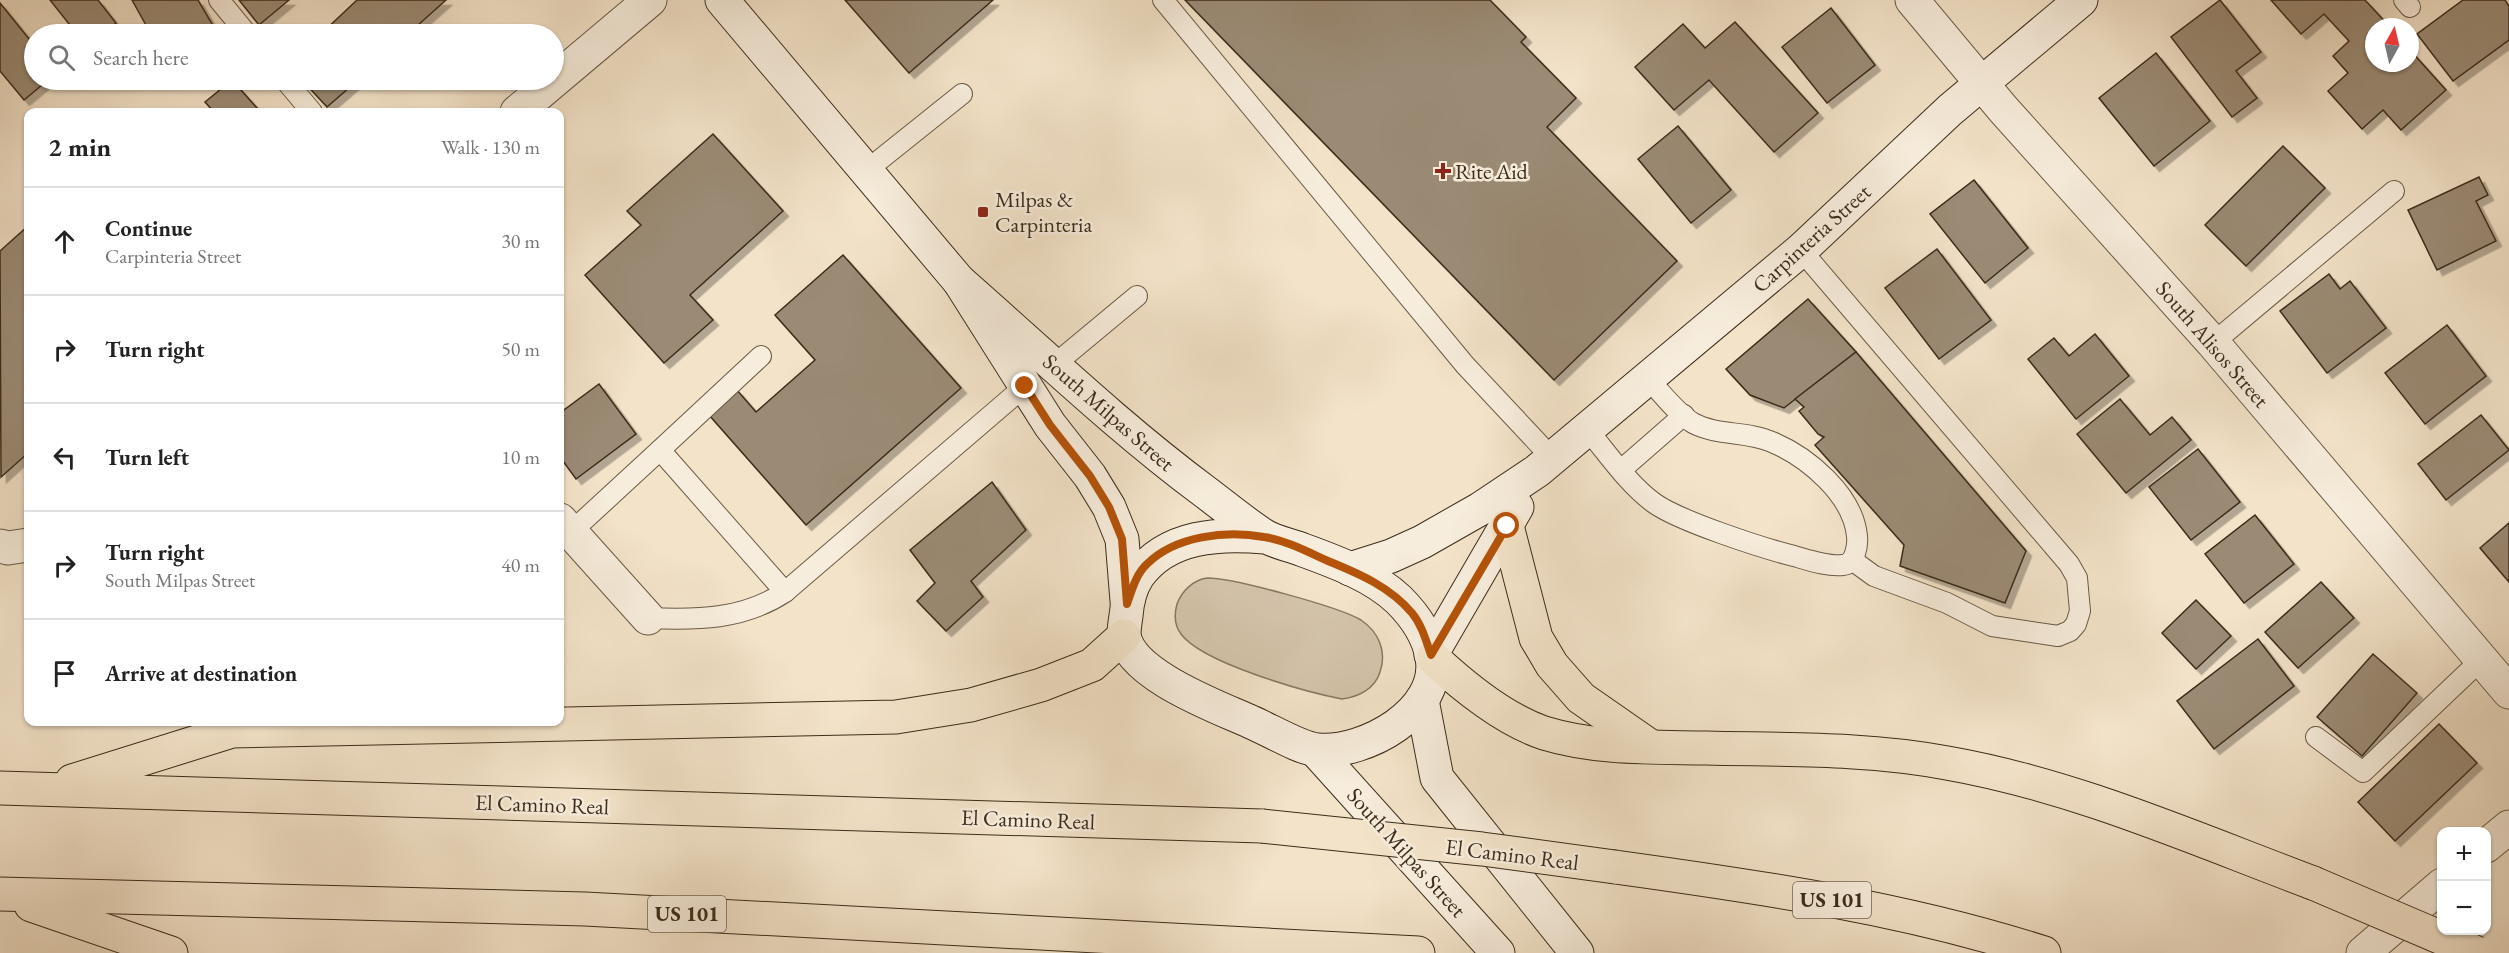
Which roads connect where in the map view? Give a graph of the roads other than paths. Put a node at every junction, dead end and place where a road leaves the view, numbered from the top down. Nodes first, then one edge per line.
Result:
1 (219, 0) edge
2 (650, 0) edge
3 (722, 0) edge
4 (1163, 0) edge
5 (1912, 0) edge
6 (2081, 0) edge
7 (239, 24) edge
8 (564, 72) edge
9 (1983, 83) junction
10 (293, 90) edge
11 (543, 90) edge
12 (962, 94) dead end
13 (309, 108) edge
14 (522, 108) edge
15 (867, 170) junction
16 (2394, 191) dead end
17 (1802, 250) junction
18 (959, 281) junction
19 (1137, 296) dead end
20 (2213, 343) junction
21 (761, 356) dead end
22 (1054, 365) junction
23 (1648, 379) junction
24 (1025, 386) junction
25 (1684, 415) junction
26 (1587, 429) junction
27 (660, 450) junction
28 (1545, 465) junction
29 (1621, 470) junction
30 (565, 526) edge
31 (1507, 526) junction
32 (1265, 537) junction
33 (24, 545) edge
34 (0, 546) edge
35 (1852, 560) junction
36 (1350, 569) junction
37 (785, 592) junction
38 (648, 618) joint
39 (1126, 620) junction
40 (1432, 657) junction
41 (2483, 658) junction
42 (2509, 692) edge
43 (1422, 700) junction
44 (564, 724) edge
45 (469, 726) edge
46 (2316, 737) dead end
47 (1652, 747) junction
48 (1316, 751) junction
49 (0, 788) edge
50 (48, 789) junction
51 (2509, 827) edge
52 (2491, 843) edge
53 (2437, 889) edge
54 (1, 894) edge
55 (171, 953) edge
56 (1418, 953) edge
57 (1498, 953) edge
58 (1577, 953) edge
59 (2044, 953) edge
60 (2363, 953) edge
61 (2477, 953) edge

1 - 7 lane
2 - 8 street
3 - 15 street, South Milpas Street
4 - 28 lane
5 - 9 street, South Alisos Street
6 - 9 street, Carpinteria Street
9 - 17 street, Carpinteria Street
9 - 20 street, South Alisos Street
10 - 13 lane
11 - 14 street
12 - 15 lane
15 - 18 street, South Milpas Street
16 - 20 lane
17 - 23 street, Carpinteria Street
17 - 35 lane
18 - 22 street, South Milpas Street
18 - 24 street, South Milpas Street
19 - 22 lane
20 - 41 street, South Alisos Street
21 - 27 lane
22 - 32 street, South Milpas Street
23 - 25 lane
23 - 26 street, Carpinteria Street
24 - 37 lane
24 - 39 street, South Milpas Street
25 - 29 lane
25 - 35 lane
26 - 28 street, Carpinteria Street
26 - 29 lane
27 - 30 lane
27 - 37 lane
28 - 31 street, Carpinteria Street
28 - 36 street, Carpinteria Street
29 - 35 lane
30 - 38 street
31 - 40 street, Carpinteria Street
31 - 47 highway
32 - 36 street
32 - 39 street
33 - 34 street
36 - 40 street
37 - 38 lane
39 - 44 highway
39 - 48 street
40 - 43 street
40 - 47 highway
41 - 42 street, South Alisos Street
41 - 46 lane
43 - 48 street
43 - 58 street
45 - 50 highway
47 - 61 highway, bridge
48 - 57 street, South Milpas Street
49 - 50 highway, El Camino Real / US 101
50 - 59 highway, El Camino Real / US 101, bridge
51 - 52 street
53 - 60 street
54 - 55 highway
54 - 56 highway, US 101

